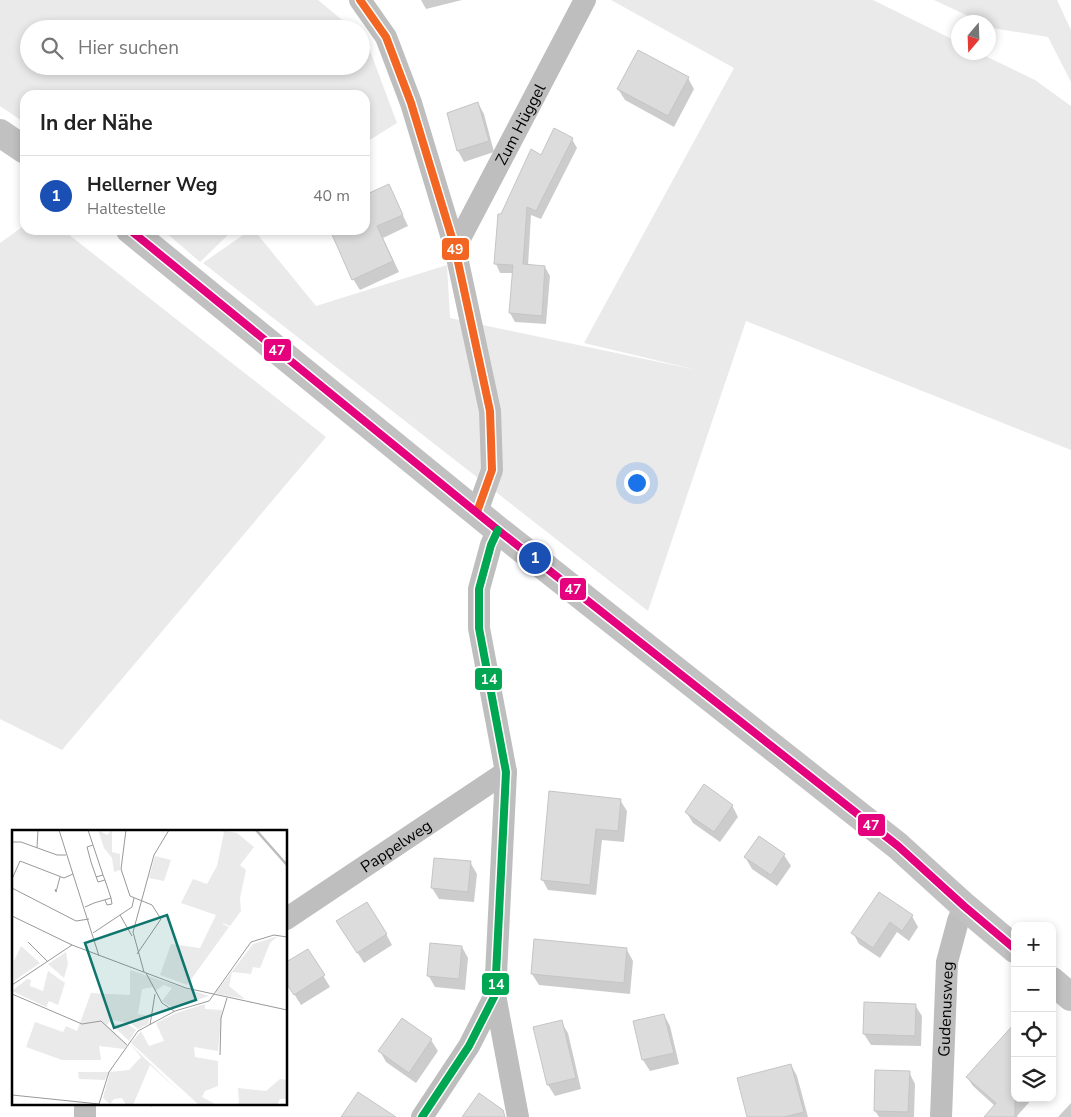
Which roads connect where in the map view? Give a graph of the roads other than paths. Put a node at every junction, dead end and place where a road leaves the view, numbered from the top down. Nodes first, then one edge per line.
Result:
1 (360, 0) edge
2 (585, 0) edge
3 (0, 133) edge
4 (20, 147) edge
5 (136, 235) edge
6 (455, 248) junction
7 (477, 512) junction
8 (498, 530) junction
9 (506, 772) junction
10 (964, 906) junction
11 (288, 918) edge
12 (1011, 946) edge
13 (1056, 984) edge
14 (495, 995) junction
15 (1071, 997) edge
16 (85, 1104) edge
17 (85, 1117) edge
18 (422, 1117) edge
19 (518, 1117) edge
20 (941, 1117) edge

1 - 6 street
2 - 6 street, Zum Hüggel
3 - 4 street
5 - 7 street
6 - 7 street
7 - 8 street
8 - 9 street
8 - 10 street
9 - 11 street, Pappelweg
9 - 14 street
10 - 12 street
10 - 20 street, Gudenusweg
13 - 15 street
14 - 18 street
14 - 19 street
16 - 17 street

